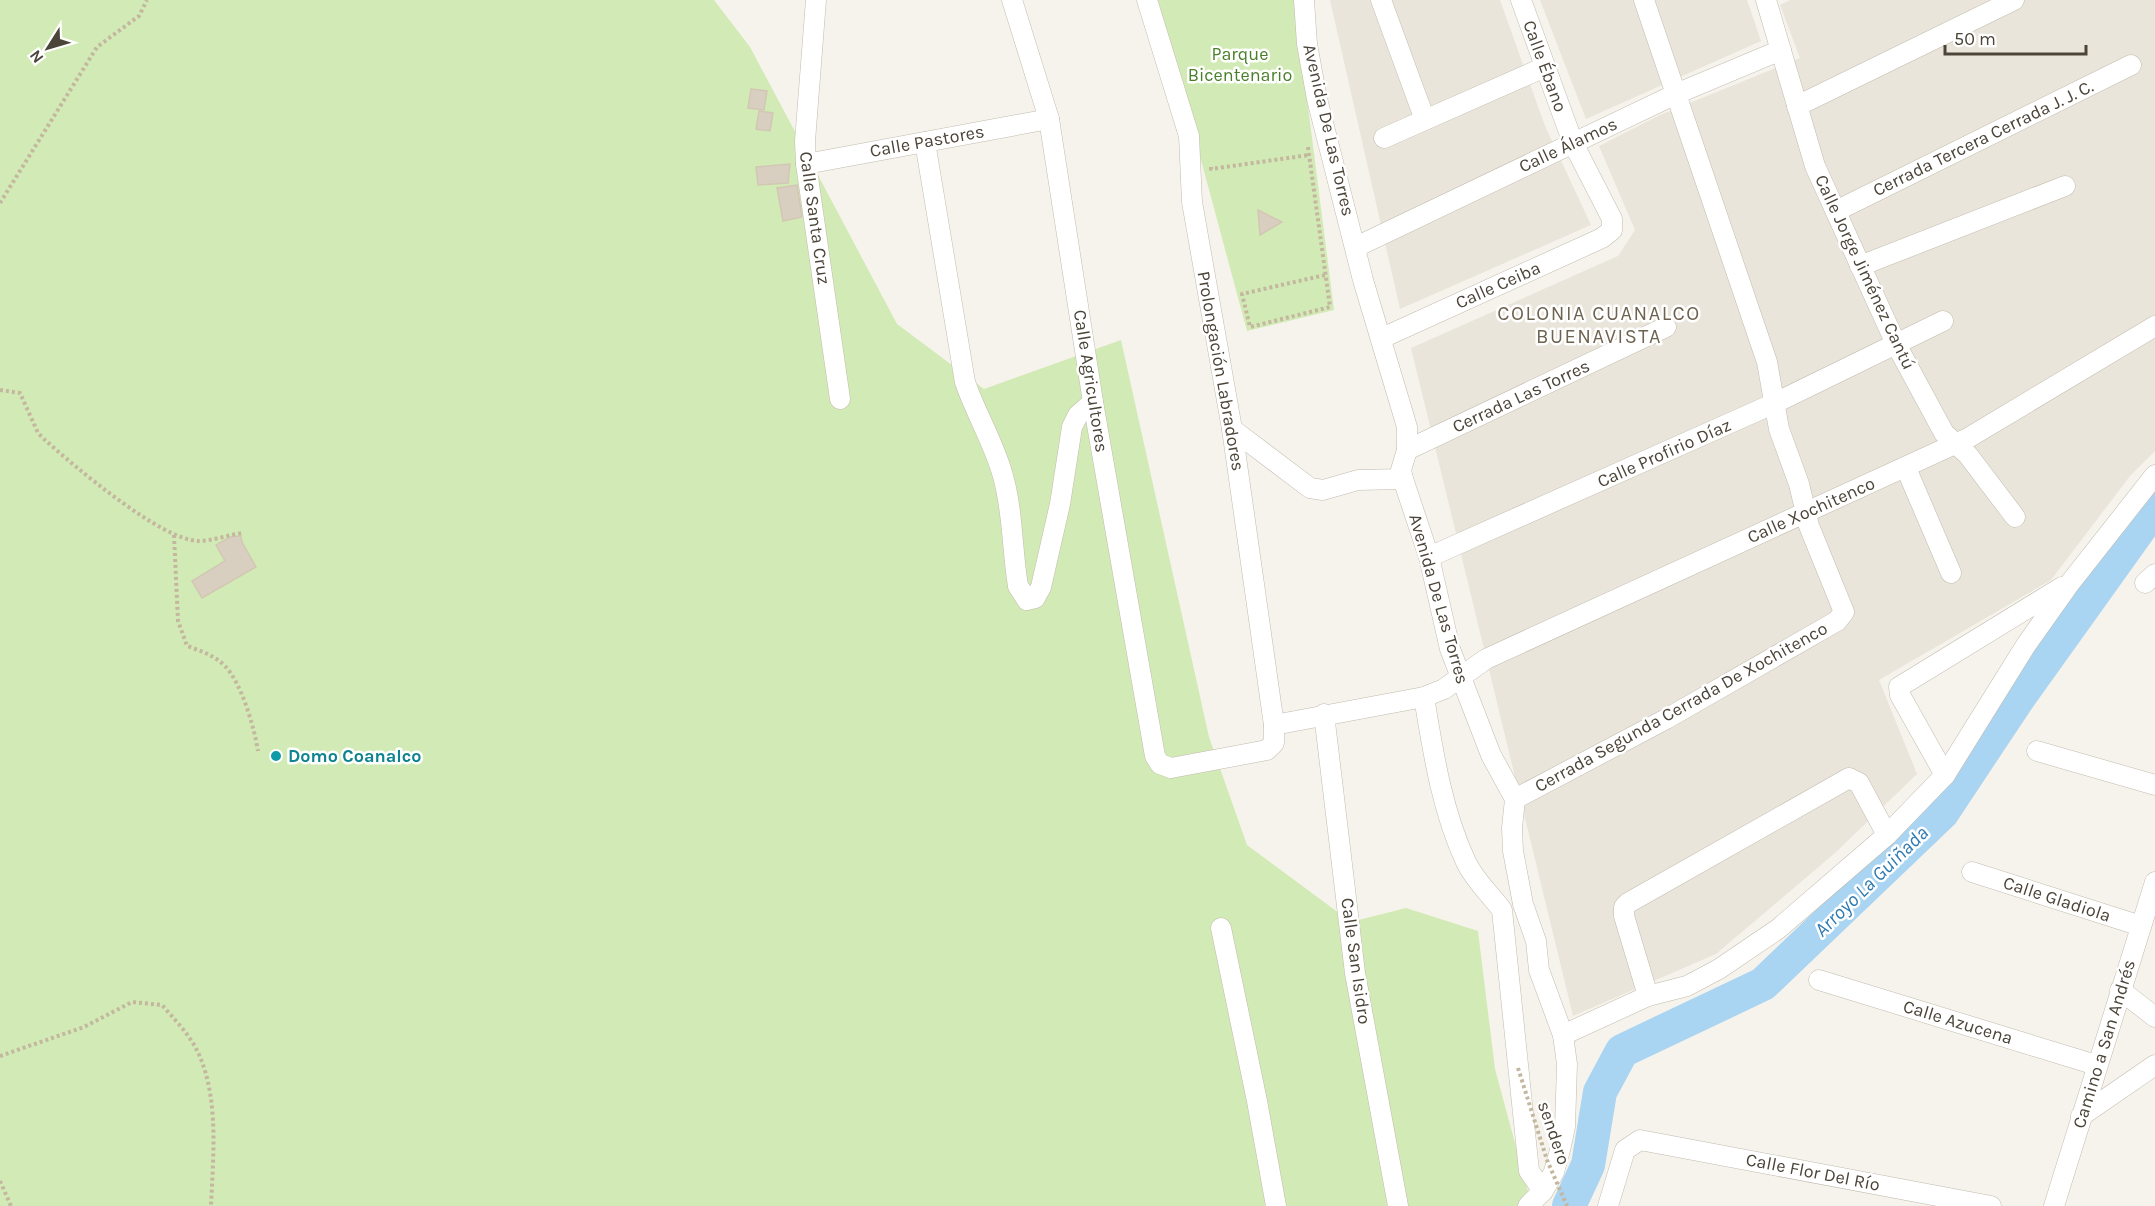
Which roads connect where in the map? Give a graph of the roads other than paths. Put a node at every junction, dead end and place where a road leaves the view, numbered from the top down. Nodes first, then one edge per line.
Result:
1 (816, 0) edge
2 (1012, 0) edge
3 (1147, 0) edge
4 (1304, 0) edge
5 (1381, 0) edge
6 (1521, 0) edge
7 (1644, 0) edge
8 (1766, 0) edge
9 (2014, 0) edge
10 (1781, 50) junction
11 (2131, 65) dead end
12 (1545, 67) junction
13 (1676, 94) junction
14 (1797, 106) junction
15 (1049, 119) junction
16 (1425, 120) junction
17 (1384, 138) dead end
18 (925, 142) junction
19 (1573, 142) junction
20 (806, 164) junction
21 (2065, 186) dead end
22 (1836, 211) junction
23 (1612, 230) joint
24 (1356, 247) junction
25 (1860, 266) junction
26 (1943, 321) dead end
27 (2155, 326) edge
28 (1666, 327) dead end
29 (1382, 338) junction
30 (1897, 346) junction
31 (840, 399) dead end
32 (1093, 402) junction
33 (1775, 404) junction
34 (1232, 429) junction
35 (1955, 444) junction
36 (1407, 450) junction
37 (1906, 468) junction
38 (2155, 475) edge
39 (1403, 479) junction
40 (1805, 513) junction
41 (2015, 518) dead end
42 (1429, 557) junction
43 (1951, 573) dead end
44 (2070, 583) junction
45 (1460, 679) junction
46 (1424, 697) junction
47 (1324, 714) junction
48 (1274, 725) junction
49 (1272, 746) joint
50 (2037, 752) dead end
51 (1945, 775) junction
52 (2155, 785) edge
53 (1515, 799) junction
54 (1887, 835) junction
55 (1972, 872) dead end
56 (2155, 882) edge
57 (1523, 904) junction
58 (1502, 910) junction
59 (2141, 926) junction
60 (1221, 928) dead end
61 (1819, 980) dead end
62 (2120, 990) junction
63 (1648, 996) junction
64 (2155, 1017) edge
65 (1563, 1035) junction
66 (2096, 1065) junction
67 (2155, 1065) edge
68 (2081, 1116) junction
69 (1542, 1191) junction
70 (1276, 1206) edge
71 (1398, 1206) edge
72 (1528, 1206) edge
73 (1608, 1206) edge
74 (1992, 1206) edge
75 (2054, 1206) edge

1 - 20 street, Calle Santa Cruz
2 - 15 street, Calle Agricultores
3 - 34 street, Prolongación Labradores
4 - 24 street, Avenida De Las Torres
5 - 16 street
6 - 12 street, Calle Ébano
7 - 13 street
8 - 10 street, Calle Jorge Jiménez Cantú
9 - 14 street
10 - 13 street, Calle Álamos
10 - 14 street, Calle Jorge Jiménez Cantú
11 - 22 street, Cerrada Tercera Cerrada J. J. C.
12 - 16 street
12 - 19 street, Calle Ébano
13 - 19 street, Calle Álamos
13 - 33 street
14 - 22 street, Calle Jorge Jiménez Cantú
15 - 18 street, Calle Pastores
15 - 32 street, Calle Agricultores
16 - 17 street
18 - 20 street, Calle Pastores
18 - 32 street
19 - 23 street, Calle Ébano
19 - 24 street, Calle Álamos
20 - 31 street, Calle Santa Cruz
21 - 25 street
22 - 25 street, Calle Jorge Jiménez Cantú
23 - 29 street, Calle Ceiba
24 - 29 street, Avenida De Las Torres
25 - 30 street, Calle Jorge Jiménez Cantú
26 - 30 street, Calle Profirio Díaz
27 - 35 street, Calle Xochitenco
28 - 36 street, Cerrada Las Torres
29 - 36 street, Avenida De Las Torres
30 - 33 street, Calle Profirio Díaz
30 - 35 street, Calle Jorge Jiménez Cantú
32 - 49 street, Calle Agricultores
33 - 40 street
33 - 42 street, Calle Profirio Díaz
34 - 39 street
34 - 48 street, Prolongación Labradores
35 - 37 street, Calle Xochitenco
35 - 41 street, Calle Jorge Jiménez Cantú
36 - 39 street, Avenida De Las Torres
37 - 40 street, Calle Xochitenco
37 - 43 street
38 - 44 street
39 - 42 street, Avenida De Las Torres
40 - 45 street, Calle Xochitenco
40 - 53 street, Cerrada Segunda Cerrada De Xochitenco
42 - 45 street, Avenida De Las Torres
44 - 51 street
44 - 51 street
45 - 46 street, Calle Xochitenco
45 - 53 street, Avenida De Las Torres
46 - 47 street, Calle Xochitenco
46 - 58 street
47 - 48 street, Calle Xochitenco
47 - 71 street, Calle San Isidro
48 - 49 street, Prolongación Labradores
50 - 52 street
51 - 54 street
53 - 57 street
54 - 63 street
54 - 63 street
55 - 59 street, Calle Gladiola
56 - 59 street, Camino a San Andrés
57 - 58 street
57 - 65 street
58 - 69 street
59 - 62 street, Camino a San Andrés
60 - 70 street
61 - 66 street, Calle Azucena
62 - 64 street
62 - 66 street, Camino a San Andrés
63 - 65 street
65 - 69 street
66 - 68 street, Camino a San Andrés
67 - 68 street
68 - 75 street, Camino a San Andrés
69 - 72 street
73 - 74 street, Calle Flor Del Río

